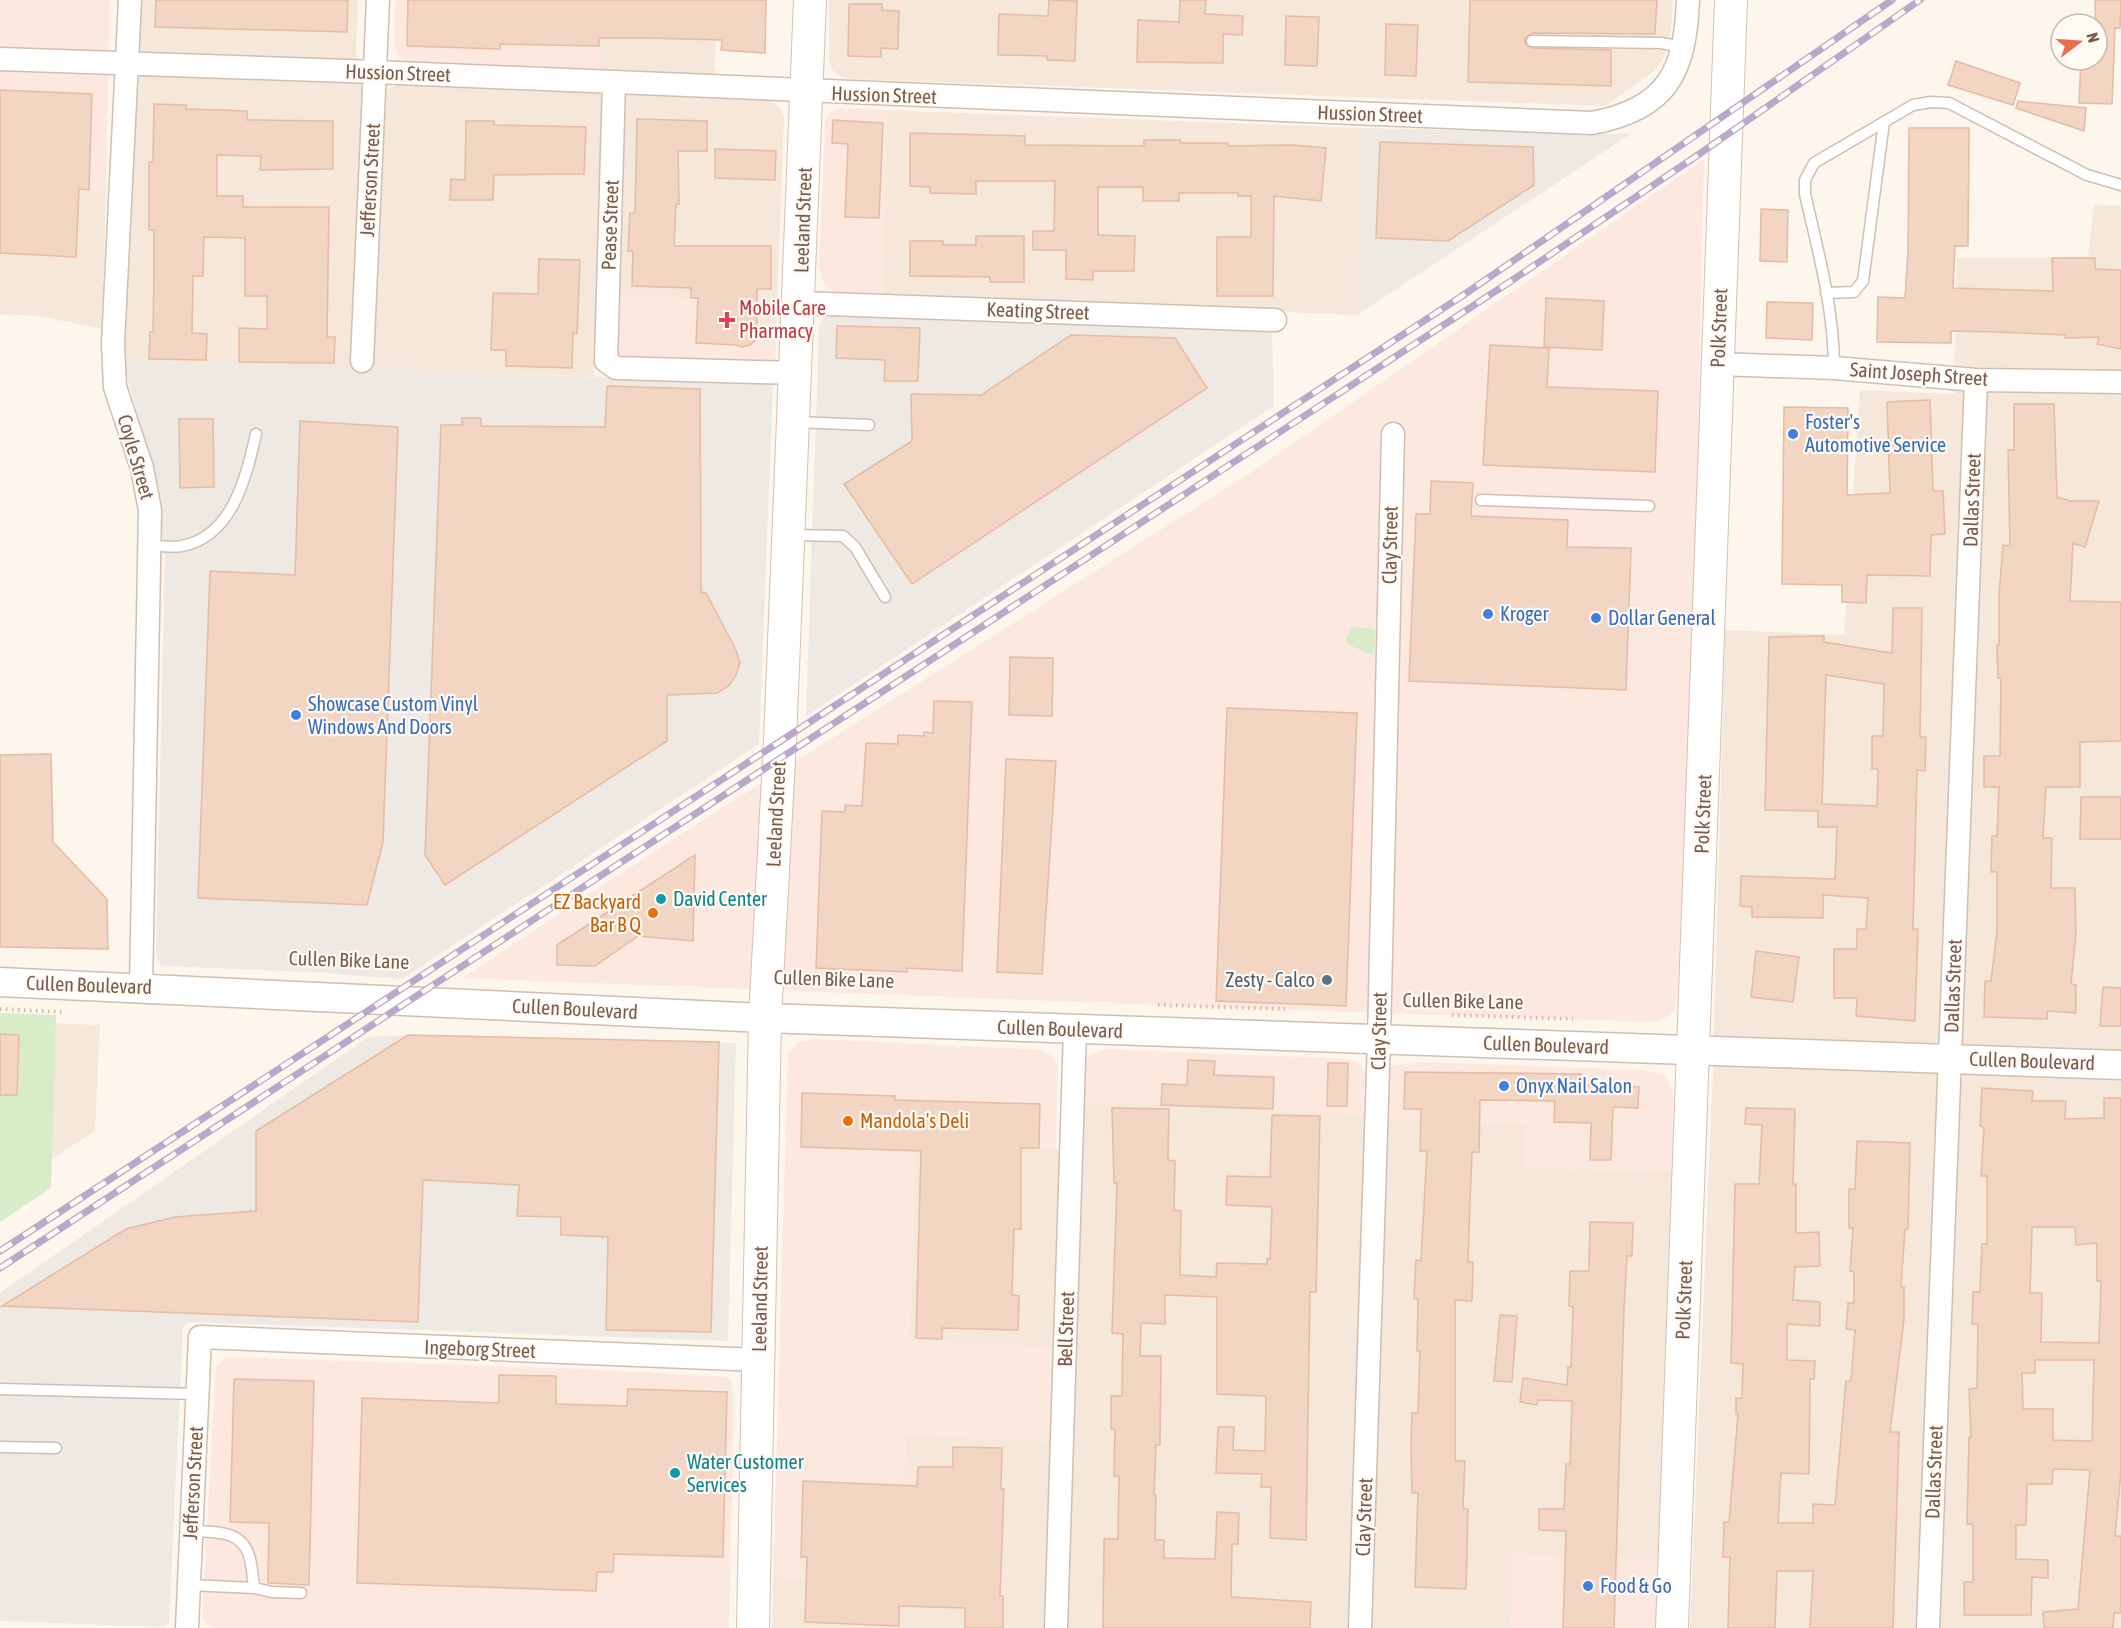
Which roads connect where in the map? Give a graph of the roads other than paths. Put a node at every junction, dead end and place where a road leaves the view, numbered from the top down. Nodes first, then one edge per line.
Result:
1 (130, 0) edge
2 (378, 0) edge
3 (810, 0) edge
4 (1688, 0) edge
5 (1731, 0) edge
6 (1532, 41) dead end
7 (1683, 47) junction
8 (0, 59) edge
9 (127, 64) junction
10 (375, 72) junction
11 (614, 83) junction
12 (807, 92) junction
13 (1884, 122) junction
14 (2121, 185) edge
15 (1826, 292) junction
16 (800, 303) junction
17 (1275, 320) dead end
18 (362, 361) dead end
19 (1718, 364) junction
20 (1834, 368) junction
21 (795, 373) junction
22 (1976, 380) junction
23 (2121, 382) edge
24 (793, 422) junction
25 (869, 425) dead end
26 (256, 434) dead end
27 (1393, 434) dead end
28 (1481, 500) dead end
29 (1649, 506) dead end
30 (789, 534) junction
31 (149, 545) junction
32 (885, 597) dead end
33 (0, 982) edge
34 (141, 987) junction
35 (765, 1018) junction
36 (1075, 1030) junction
37 (1379, 1039) junction
38 (1693, 1050) junction
39 (1950, 1058) junction
40 (2121, 1065) edge
41 (200, 1337) joint
42 (759, 1360) junction
43 (0, 1389) edge
44 (198, 1395) junction
45 (0, 1447) edge
46 (56, 1448) dead end
47 (191, 1531) junction
48 (189, 1585) junction
49 (255, 1588) junction
50 (302, 1593) dead end
51 (187, 1628) edge
52 (753, 1628) edge
53 (1056, 1628) edge
54 (1360, 1628) edge
55 (1672, 1628) edge
56 (1928, 1628) edge

1 - 9 street, Coyle Street
2 - 10 street, Jefferson Street
3 - 12 main road, Leeland Street
4 - 7 street, Hussion Street
5 - 19 main road, Polk Street
6 - 7 lane
7 - 12 street, Hussion Street
8 - 9 street, Hussion Street
9 - 10 street, Hussion Street
9 - 31 street, Coyle Street
10 - 11 street, Hussion Street
10 - 18 street, Jefferson Street
11 - 12 street, Hussion Street
11 - 21 street, Pease Street
12 - 16 main road, Leeland Street
13 - 14 lane
13 - 15 lane
13 - 15 lane
15 - 20 lane
16 - 17 street, Keating Street
16 - 21 main road, Leeland Street
19 - 20 street, Saint Joseph Street
19 - 38 main road, Polk Street
20 - 22 street, Saint Joseph Street
21 - 24 main road, Leeland Street
22 - 23 street, Saint Joseph Street
22 - 39 street, Dallas Street
24 - 25 lane
24 - 30 main road, Leeland Street
26 - 31 lane
27 - 37 street, Clay Street
28 - 29 lane
30 - 32 lane
30 - 35 main road, Leeland Street
31 - 34 street, Coyle Street
33 - 34 street, Cullen Boulevard
34 - 35 street, Cullen Boulevard
35 - 36 street, Cullen Boulevard
35 - 42 main road, Leeland Street
36 - 37 street, Cullen Boulevard
36 - 53 street, Bell Street
37 - 38 street, Cullen Boulevard
37 - 54 street, Clay Street
38 - 39 street, Cullen Boulevard
38 - 55 main road, Polk Street
39 - 40 street, Cullen Boulevard
39 - 56 street, Dallas Street
41 - 42 street, Ingeborg Street
41 - 44 street, Jefferson Street
42 - 52 main road, Leeland Street
43 - 44 lane
44 - 47 street, Jefferson Street
45 - 46 lane
47 - 48 street, Jefferson Street
47 - 49 lane
48 - 49 lane
48 - 51 street, Jefferson Street
49 - 50 lane

